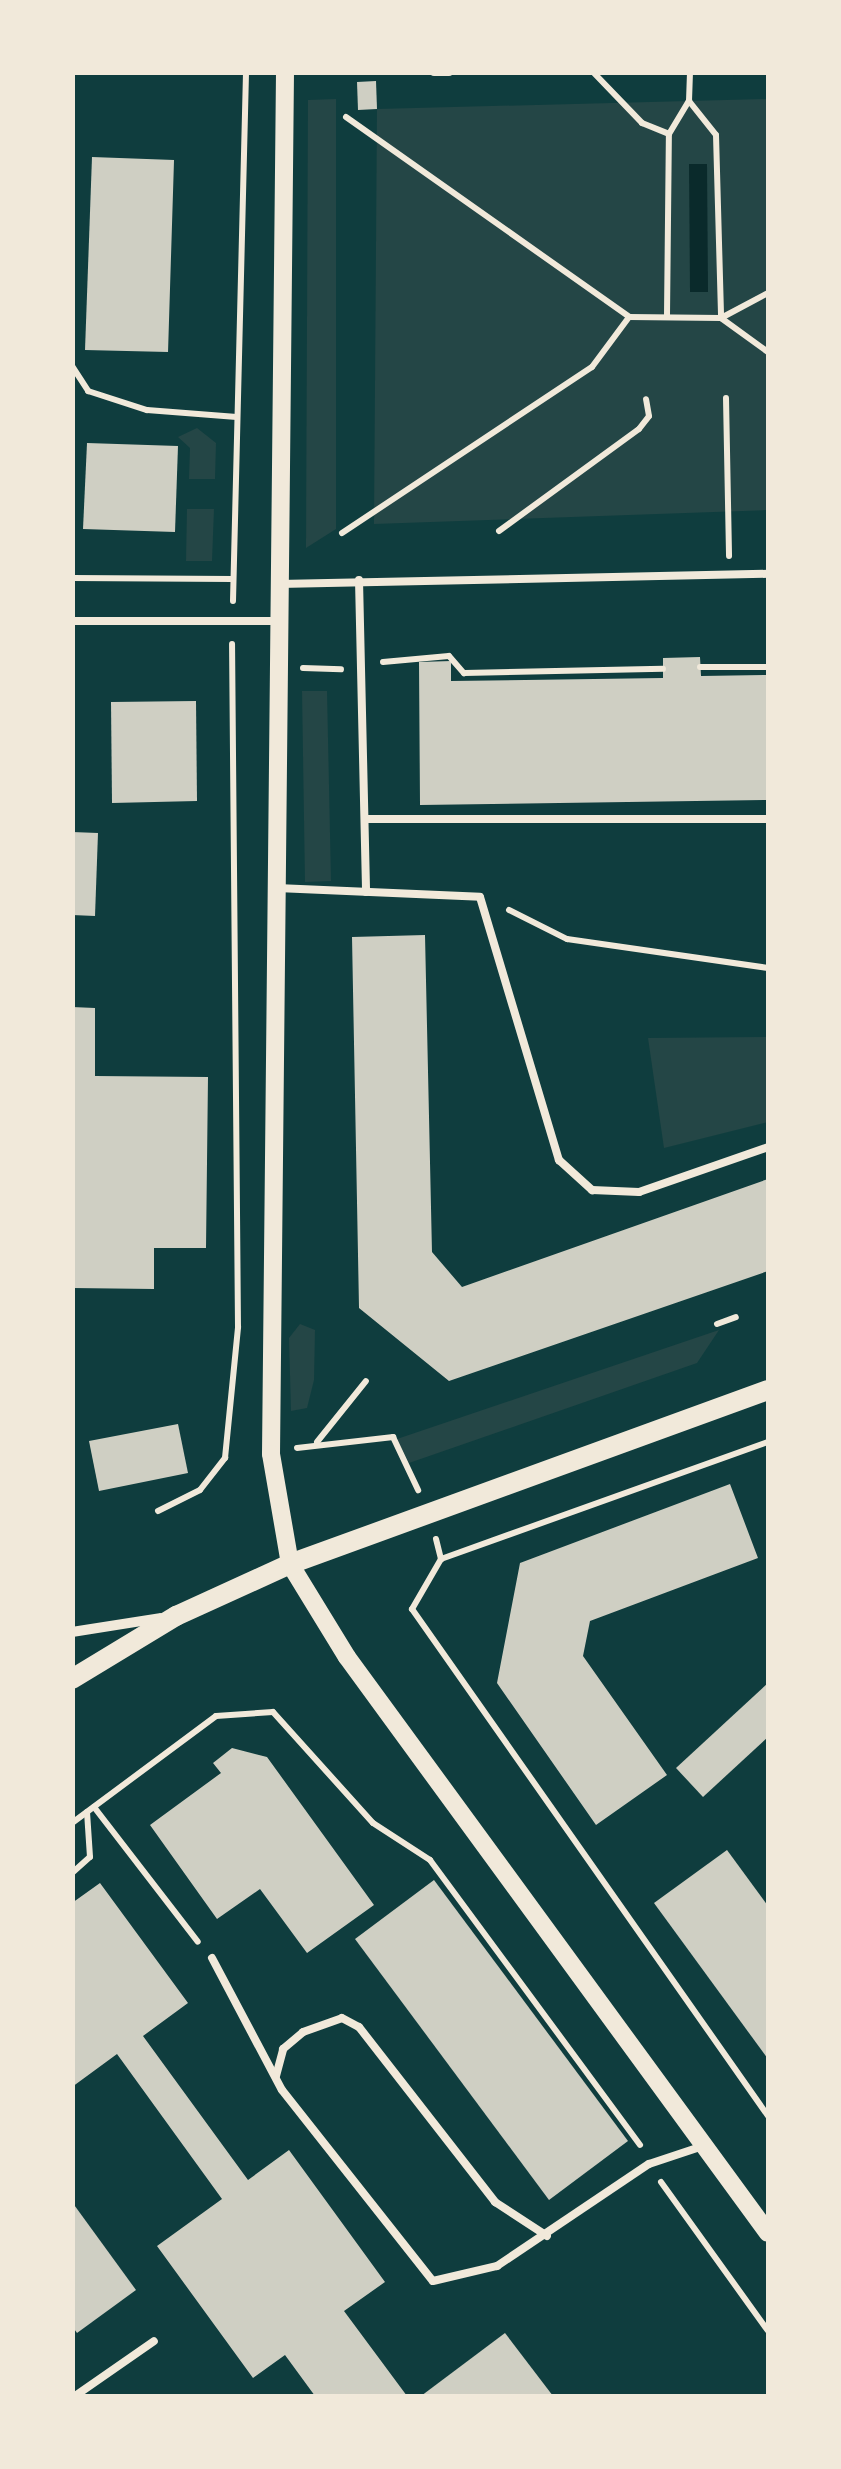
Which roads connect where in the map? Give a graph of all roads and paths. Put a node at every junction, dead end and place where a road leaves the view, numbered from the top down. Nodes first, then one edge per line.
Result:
1 (246, 72) edge
2 (285, 72) edge
3 (434, 72) edge
4 (449, 72) edge
5 (593, 72) edge
6 (690, 72) edge
7 (689, 101) junction
8 (346, 118) dead end
9 (669, 134) junction
10 (768, 293) edge
11 (667, 315) junction
12 (629, 317) junction
13 (720, 318) junction
14 (768, 352) edge
15 (72, 366) edge
16 (646, 398) dead end
17 (726, 398) dead end
18 (237, 416) junction
19 (499, 531) dead end
20 (342, 532) dead end
21 (729, 572) junction
22 (768, 574) edge
23 (72, 578) edge
24 (233, 579) junction
25 (359, 580) junction
26 (280, 584) junction
27 (232, 620) junction
28 (279, 620) junction
29 (72, 621) edge
30 (362, 665) junction
31 (768, 667) edge
32 (700, 668) dead end
33 (341, 669) dead end
34 (663, 669) dead end
35 (367, 819) junction
36 (768, 819) edge
37 (276, 888) junction
38 (366, 892) junction
39 (480, 896) junction
40 (768, 968) edge
41 (768, 1147) edge
42 (736, 1316) dead end
43 (717, 1324) dead end
44 (366, 1381) dead end
45 (768, 1390) edge
46 (317, 1442) dead end
47 (768, 1442) edge
48 (345, 1448) dead end
49 (427, 1509) junction
50 (158, 1511) dead end
51 (441, 1559) junction
52 (290, 1564) junction
53 (176, 1616) junction
54 (72, 1632) edge
55 (72, 1679) edge
56 (90, 1809) junction
57 (72, 1823) edge
58 (72, 1873) edge
59 (212, 1958) joint
60 (276, 2080) junction
61 (768, 2116) edge
62 (706, 2145) junction
63 (648, 2164) junction
64 (768, 2232) edge
65 (547, 2236) junction
66 (768, 2331) edge
67 (154, 2341) dead end
68 (79, 2396) edge

1 - 18 path
2 - 26 street
3 - 4 lane
5 - 9 path
6 - 7 path
7 - 9 path
7 - 13 path
8 - 12 path
9 - 11 path
10 - 13 path
11 - 12 path
11 - 13 path
12 - 20 path
13 - 14 path
15 - 18 path
16 - 19 path
17 - 21 path
18 - 24 path
21 - 22 lane
21 - 25 lane
23 - 24 path
24 - 27 path
25 - 26 lane
25 - 30 lane
26 - 28 street
27 - 28 lane
27 - 29 lane
27 - 50 path
28 - 37 street
30 - 33 path
30 - 34 path
30 - 35 lane
31 - 32 path
35 - 36 lane
35 - 38 lane
37 - 38 lane
37 - 52 street
38 - 39 lane
39 - 40 path
39 - 41 lane
42 - 43 path
44 - 46 path
45 - 49 main road
47 - 51 path
48 - 49 path
49 - 51 path
49 - 52 main road
51 - 61 path
52 - 53 main road
52 - 62 street
53 - 54 street
53 - 55 main road
56 - 57 path
56 - 58 path
56 - 59 path
56 - 63 path
59 - 60 lane
60 - 65 lane
60 - 65 lane
62 - 63 lane
62 - 64 street
63 - 65 lane
63 - 66 path
67 - 68 lane

